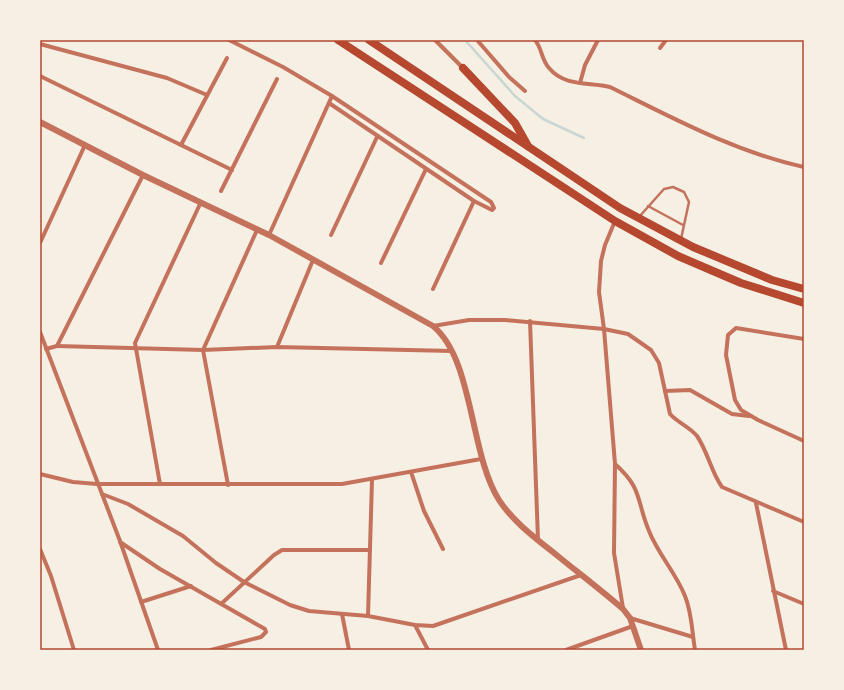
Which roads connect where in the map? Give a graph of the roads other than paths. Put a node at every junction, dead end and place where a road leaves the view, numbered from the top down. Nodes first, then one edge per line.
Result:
1 (229, 40) edge
2 (338, 40) edge
3 (369, 40) edge
4 (435, 40) edge
5 (477, 40) edge
6 (535, 40) edge
7 (598, 40) edge
8 (666, 40) edge
9 (40, 44) edge
10 (660, 48) dead end
11 (227, 58) dead end
12 (463, 68) joint
13 (40, 76) edge
14 (277, 79) dead end
15 (580, 83) junction
16 (525, 91) dead end
17 (207, 95) junction
18 (332, 96) junction
19 (329, 103) junction
20 (40, 122) edge
21 (377, 136) junction
22 (85, 145) junction
23 (181, 145) junction
24 (528, 146) junction
25 (804, 167) edge
26 (426, 169) junction
27 (232, 170) junction
28 (143, 175) junction
29 (221, 191) dead end
30 (474, 201) junction
31 (201, 202) junction
32 (648, 206) junction
33 (638, 218) junction
34 (615, 221) junction
35 (683, 225) junction
36 (256, 230) junction
37 (331, 235) dead end
38 (269, 236) junction
39 (680, 240) junction
40 (40, 243) edge
41 (313, 260) junction
42 (381, 263) dead end
43 (433, 289) dead end
44 (804, 289) edge
45 (804, 303) edge
46 (530, 321) junction
47 (433, 326) junction
48 (604, 329) junction
49 (40, 332) edge
50 (804, 339) edge
51 (57, 346) junction
52 (277, 347) junction
53 (46, 349) junction
54 (135, 349) junction
55 (203, 350) junction
56 (453, 351) junction
57 (665, 391) junction
58 (749, 416) junction
59 (804, 441) edge
60 (482, 459) junction
61 (615, 464) junction
62 (411, 472) junction
63 (40, 474) edge
64 (372, 480) junction
65 (97, 484) junction
66 (160, 484) junction
67 (228, 485) junction
68 (102, 494) junction
69 (756, 503) junction
70 (804, 522) edge
71 (538, 540) junction
72 (120, 541) junction
73 (40, 549) edge
74 (443, 549) dead end
75 (370, 550) junction
76 (581, 575) junction
77 (244, 582) junction
78 (191, 586) junction
79 (773, 591) junction
80 (141, 602) junction
81 (220, 604) junction
82 (804, 604) edge
83 (623, 609) junction
84 (342, 614) junction
85 (368, 616) junction
86 (630, 618) junction
87 (415, 625) junction
88 (633, 626) junction
89 (693, 637) junction
90 (74, 650) edge
91 (158, 650) edge
92 (211, 650) edge
93 (349, 650) edge
94 (428, 650) edge
95 (566, 650) edge
96 (641, 650) edge
97 (695, 650) edge
98 (786, 650) edge

1 - 18 street
2 - 34 main road
3 - 24 main road
4 - 12 street
5 - 16 street
6 - 15 street
7 - 15 street
8 - 10 street
9 - 17 street
11 - 17 street
12 - 24 main road
13 - 23 street
14 - 27 street
15 - 25 street
17 - 23 street
18 - 19 street
18 - 30 street
19 - 21 street
19 - 38 street
20 - 22 street
21 - 26 street
21 - 37 street
22 - 28 street
22 - 40 street
23 - 27 street
24 - 33 main road
26 - 30 street
26 - 42 street
27 - 29 street
28 - 31 street
28 - 51 street
30 - 43 street
31 - 36 street
31 - 54 street
32 - 33 lane
32 - 35 lane
32 - 35 lane
33 - 39 main road
34 - 45 main road
34 - 48 street
35 - 39 lane
36 - 38 street
36 - 55 street
38 - 41 street
39 - 44 main road
41 - 47 street
41 - 52 street
46 - 47 street
46 - 48 street
46 - 71 street
47 - 56 street
48 - 57 street
48 - 61 street
49 - 53 street
50 - 58 street
51 - 53 street
51 - 54 street
52 - 55 street
52 - 56 street
53 - 65 street
54 - 55 street
54 - 66 street
55 - 67 street
56 - 60 street
57 - 58 street
57 - 69 street
58 - 59 street
60 - 62 street
60 - 71 street
61 - 83 street
61 - 89 street
62 - 64 street
62 - 74 street
63 - 65 street
64 - 67 street
64 - 75 street
65 - 66 street
65 - 68 street
66 - 67 street
68 - 72 street
68 - 77 street
69 - 70 street
69 - 79 street
71 - 76 street
72 - 78 street
72 - 80 street
73 - 90 street
75 - 77 street
75 - 85 street
76 - 83 street
76 - 87 street
77 - 81 street
77 - 84 street
78 - 80 street
78 - 81 street
79 - 82 street
79 - 98 street
80 - 91 street
81 - 92 street
83 - 86 street
84 - 85 street
84 - 93 street
85 - 87 street
86 - 88 street
86 - 89 street
87 - 94 street
88 - 95 street
88 - 96 street
89 - 97 street

